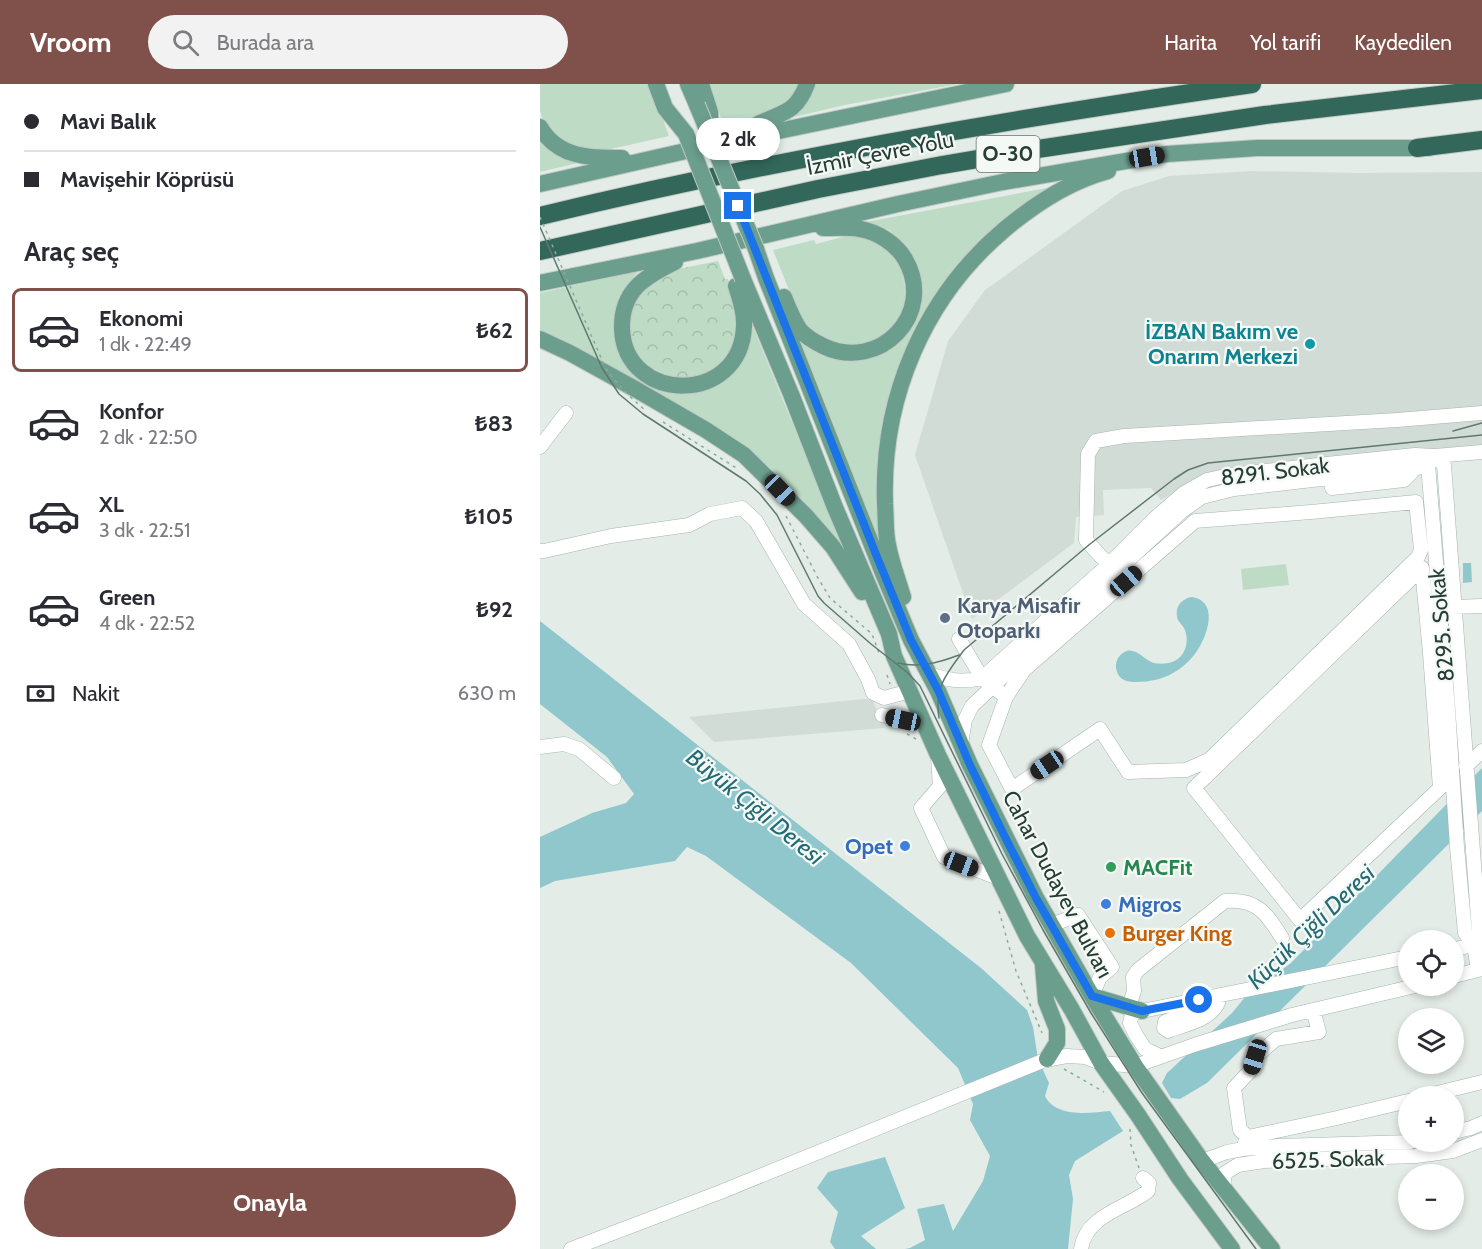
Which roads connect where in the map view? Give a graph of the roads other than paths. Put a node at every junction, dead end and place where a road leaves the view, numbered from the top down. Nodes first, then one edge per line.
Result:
1 (656, 84) edge
2 (668, 84) edge
3 (688, 84) edge
4 (807, 84) edge
5 (1006, 84) edge
6 (1252, 84) edge
7 (1482, 90) edge
8 (701, 96) edge
9 (670, 108) junction
10 (540, 128) edge
11 (1482, 140) edge
12 (730, 141) junction
13 (1417, 148) junction
14 (1482, 148) edge
15 (1203, 151) junction
16 (650, 158) junction
17 (540, 184) edge
18 (540, 216) edge
19 (795, 228) junction
20 (540, 251) edge
21 (697, 251) junction
22 (771, 278) junction
23 (738, 279) junction
24 (540, 283) edge
25 (540, 339) edge
26 (566, 413) dead end
27 (1482, 413) edge
28 (540, 447) edge
29 (1482, 452) edge
30 (1426, 463) junction
31 (540, 551) edge
32 (1112, 568) junction
33 (1482, 606) edge
34 (1454, 607) junction
35 (889, 634) junction
36 (959, 639) dead end
37 (911, 640) junction
38 (1443, 643) junction
39 (1430, 653) junction
40 (1444, 662) junction
41 (929, 674) junction
42 (987, 682) junction
43 (910, 691) junction
44 (1006, 697) junction
45 (882, 715) dead end
46 (925, 725) junction
47 (962, 743) junction
48 (540, 747) edge
49 (1482, 751) edge
50 (938, 755) junction
51 (1466, 770) junction
52 (614, 778) dead end
53 (998, 878) junction
54 (1051, 925) junction
55 (1282, 938) dead end
56 (1478, 944) edge
57 (1398, 959) edge
58 (1042, 961) junction
59 (1480, 970) edge
60 (1464, 974) edge
61 (1398, 990) edge
62 (1220, 995) junction
63 (1092, 996) junction
64 (1136, 1009) junction
65 (1313, 1010) junction
66 (1201, 1019) dead end
67 (1160, 1056) junction
68 (1048, 1059) junction
69 (1101, 1063) junction
70 (1136, 1066) junction
71 (1482, 1082) edge
72 (1464, 1086) edge
73 (1398, 1103) edge
74 (1482, 1123) edge
75 (1464, 1130) edge
76 (1482, 1140) edge
77 (1398, 1142) edge
78 (1245, 1143) junction
79 (1202, 1161) junction
80 (1143, 1179) road end
81 (1223, 1187) junction
82 (571, 1249) edge
83 (1081, 1249) edge
84 (1232, 1249) edge
85 (1272, 1249) edge

1 - 9 main road
2 - 9 main road
3 - 8 main road
4 - 12 main road
5 - 12 main road
6 - 18 highway, İzmir Çevre Yolu / O-30
7 - 20 highway, İzmir Çevre Yolu / O-30
8 - 22 main road, bridge
9 - 23 main road, bridge
10 - 16 main road
11 - 13 highway
12 - 16 main road
13 - 14 main road
13 - 15 main road
15 - 19 main road
15 - 37 main road
16 - 17 main road
19 - 21 main road
19 - 22 main road
21 - 23 main road
21 - 24 main road
22 - 37 main road
23 - 35 main road
25 - 35 main road
26 - 28 street
27 - 32 street
29 - 30 street, 8291. Sokak
30 - 32 street, 8291. Sokak
30 - 32 street, 8291. Sokak
30 - 34 street, 8295. Sokak
30 - 38 street, 8295. Sokak
31 - 43 street
32 - 42 street, 8291. Sokak
33 - 34 street
34 - 51 street, 8295. Sokak
35 - 43 main road
36 - 42 street
37 - 41 main road, Cahar Dudayev Bulvarı
38 - 39 street
38 - 40 street, 8295. Sokak
39 - 39 street
39 - 40 street
40 - 56 street, 8295. Sokak
41 - 42 street
41 - 47 main road, Cahar Dudayev Bulvarı
42 - 44 street
42 - 47 street, 8291. Sokak
43 - 46 main road
44 - 44 street
45 - 46 street
46 - 50 main road
47 - 54 main road, Cahar Dudayev Bulvarı
48 - 52 street
49 - 51 street
50 - 53 main road
50 - 53 street
51 - 56 street, 8295. Sokak
53 - 58 main road
54 - 63 main road, Cahar Dudayev Bulvarı
54 - 63 street
55 - 64 street
56 - 59 street
57 - 62 street
58 - 68 main road
58 - 69 main road
59 - 60 street
61 - 65 street
62 - 64 street
62 - 66 street
63 - 64 main road
63 - 70 main road, Cahar Dudayev Bulvarı
64 - 67 street
65 - 67 street
65 - 78 street
67 - 70 street
68 - 69 street
68 - 82 street
69 - 70 street
69 - 84 main road
70 - 79 main road, Cahar Dudayev Bulvarı
71 - 72 street
73 - 78 street
74 - 75 street
76 - 81 street, 6525. Sokak
77 - 78 street, 6525. Sokak
78 - 79 street, 6525. Sokak
79 - 81 main road, Cahar Dudayev Bulvarı
80 - 83 street
81 - 85 main road, Cahar Dudayev Bulvarı

